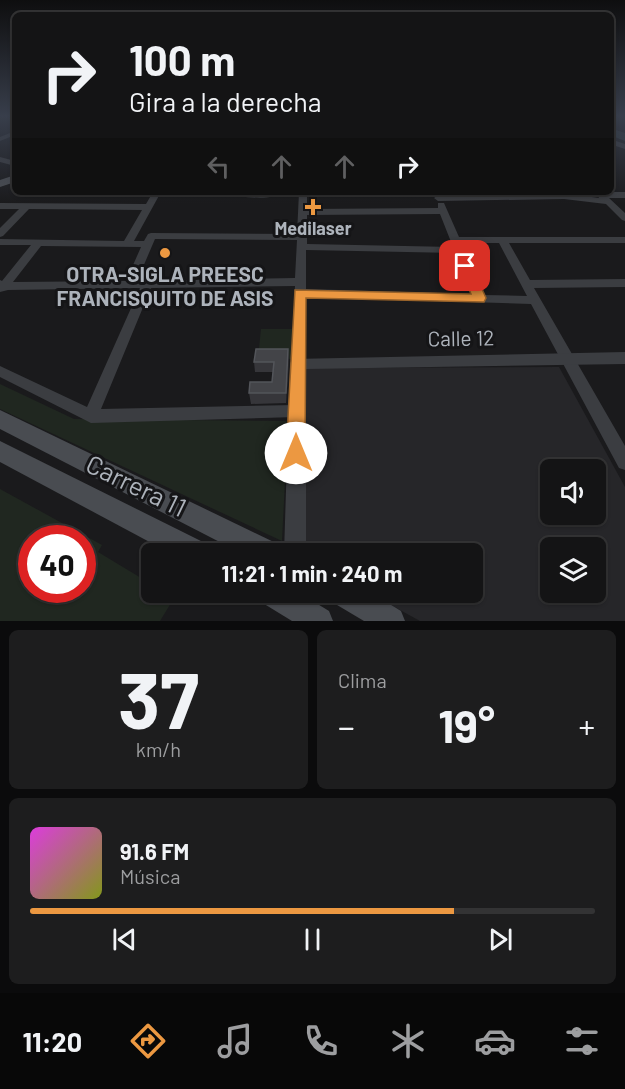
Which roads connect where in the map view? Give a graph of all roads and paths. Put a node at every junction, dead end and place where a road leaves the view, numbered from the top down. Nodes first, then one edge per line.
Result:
1 (155, 195) edge
2 (303, 195) edge
3 (437, 195) edge
4 (581, 195) edge
5 (625, 195) edge
6 (602, 196) edge
7 (0, 206) edge
8 (26, 207) junction
9 (148, 207) junction
10 (443, 211) junction
11 (303, 212) junction
12 (625, 218) edge
13 (0, 234) edge
14 (454, 240) junction
15 (502, 240) junction
16 (625, 240) edge
17 (0, 242) edge
18 (302, 242) junction
19 (38, 243) junction
20 (128, 243) junction
21 (147, 244) junction
22 (458, 250) junction
23 (625, 283) edge
24 (130, 284) junction
25 (147, 284) junction
26 (528, 284) junction
27 (2, 287) edge
28 (300, 287) junction
29 (480, 298) junction
30 (536, 300) junction
31 (625, 357) edge
32 (566, 358) junction
33 (298, 363) junction
34 (0, 371) edge
35 (296, 411) junction
36 (91, 416) junction
37 (0, 419) edge
38 (620, 445) edge
39 (0, 451) edge
40 (625, 462) edge
41 (179, 543) edge
42 (249, 543) edge
43 (295, 543) edge
44 (361, 603) edge
45 (391, 621) edge

1 - 9 street
2 - 11 street
3 - 10 street
4 - 6 street
5 - 6 street
6 - 12 street
7 - 8 street
8 - 9 street
8 - 13 street
9 - 20 street
10 - 11 street
10 - 14 street
11 - 18 street
14 - 15 street
14 - 22 street
15 - 16 street
15 - 26 street
17 - 19 street
18 - 21 street
18 - 22 street
18 - 28 street
19 - 20 street
19 - 27 street
20 - 21 street
21 - 24 street
22 - 29 street
23 - 26 street
24 - 25 street
24 - 27 street
25 - 28 street
25 - 36 street
26 - 30 street
28 - 29 street
28 - 33 street
29 - 30 street
30 - 32 street
31 - 32 street, Calle 12
32 - 33 street, Calle 12
32 - 38 street
33 - 35 street
34 - 36 street
35 - 36 street
35 - 43 street
37 - 42 main road, Carrera 11
38 - 40 street
39 - 41 main road, Carrera 11
44 - 45 main road

